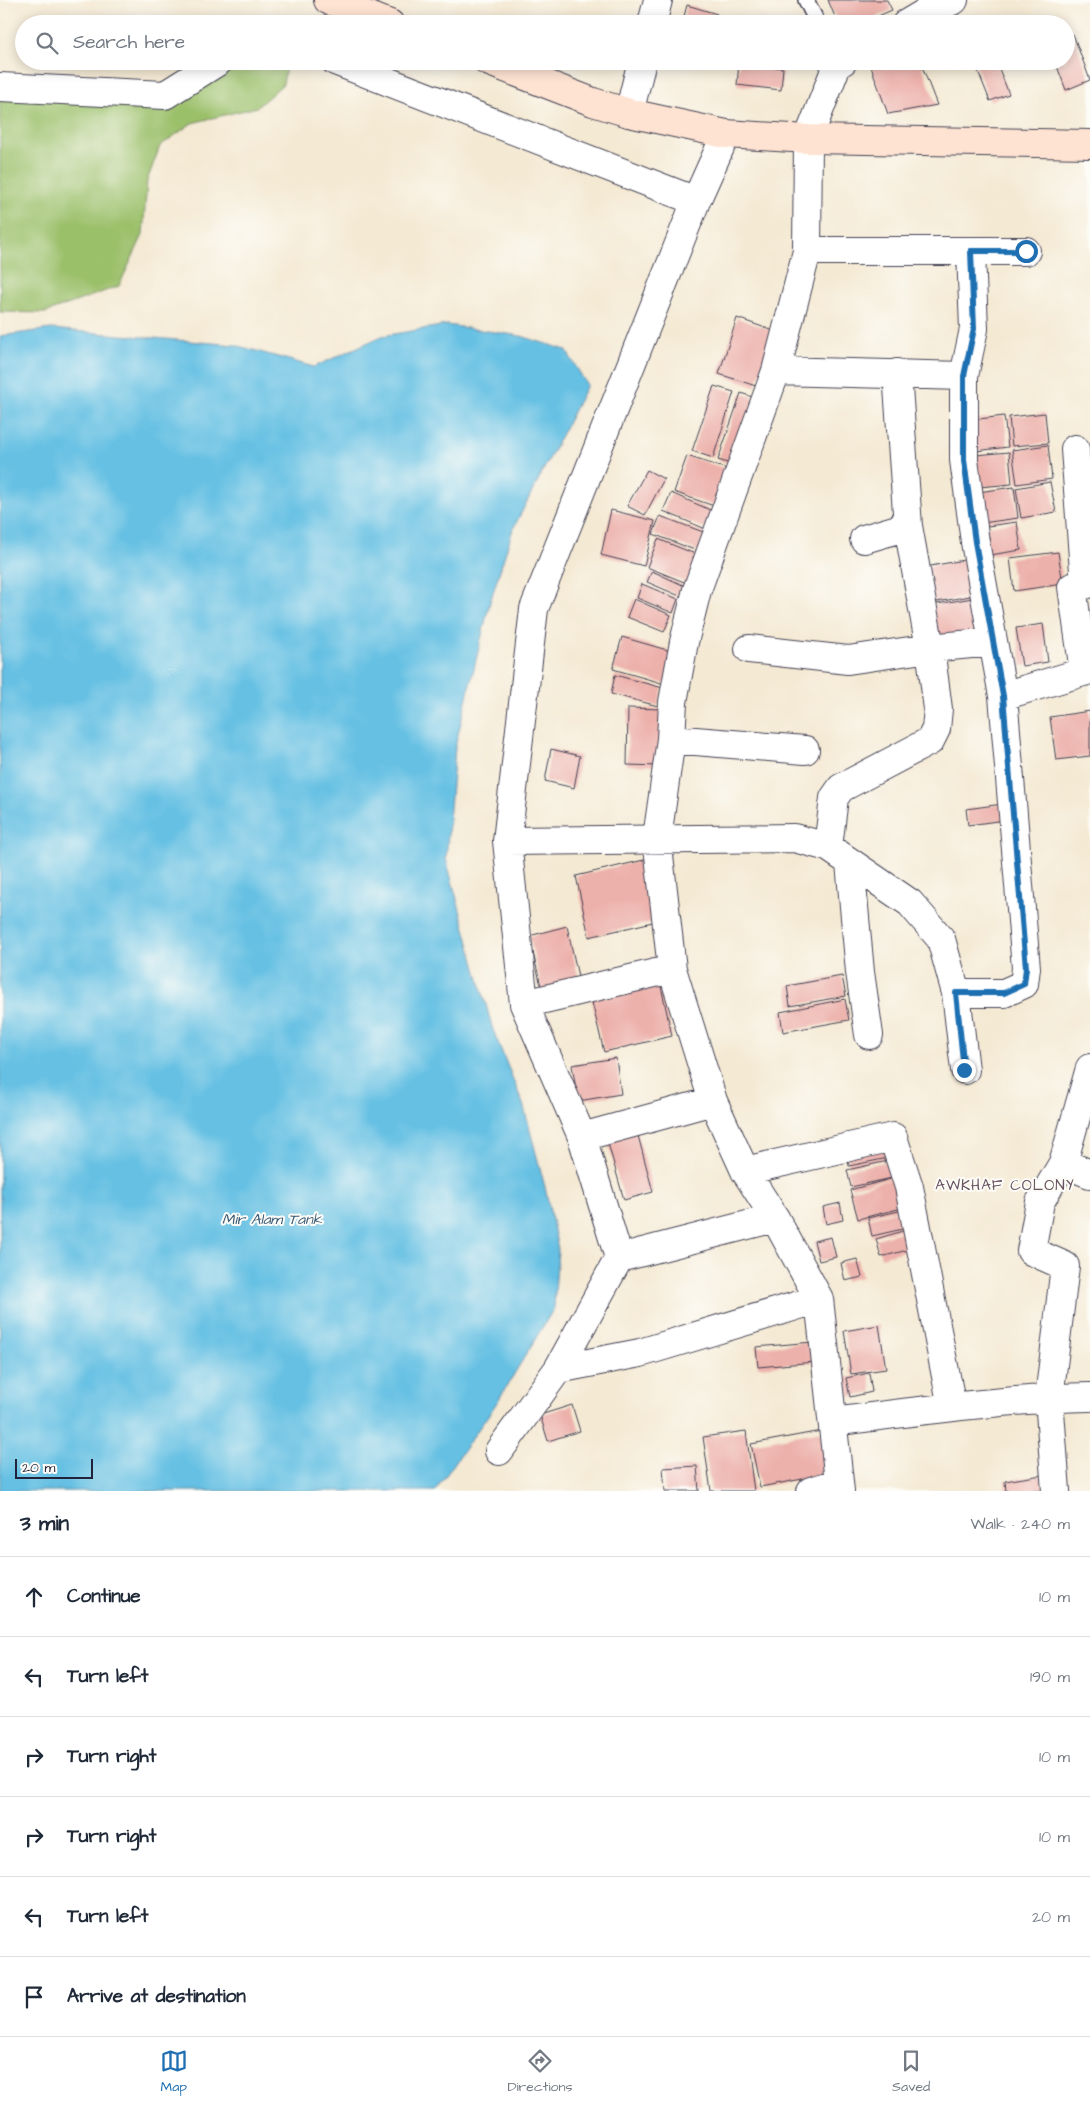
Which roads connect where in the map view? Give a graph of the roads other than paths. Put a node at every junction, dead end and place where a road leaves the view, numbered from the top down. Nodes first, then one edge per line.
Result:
1 (328, 0) edge
2 (658, 0) edge
3 (806, 0) edge
4 (954, 0) edge
5 (367, 15) edge
6 (654, 15) edge
7 (814, 15) edge
8 (921, 15) edge
9 (205, 70) edge
10 (359, 70) edge
11 (510, 70) edge
12 (640, 70) edge
13 (836, 70) edge
14 (0, 87) edge
15 (629, 114) junction
16 (726, 134) junction
17 (808, 139) junction
18 (1090, 144) edge
19 (696, 200) junction
20 (807, 251) junction
21 (971, 251) junction
22 (1026, 251) dead end
23 (776, 371) junction
24 (897, 373) junction
25 (964, 376) junction
26 (1074, 449) dead end
27 (908, 526) junction
28 (864, 539) dead end
29 (1088, 584) edge
30 (992, 642) junction
31 (749, 648) dead end
32 (930, 648) junction
33 (1087, 671) edge
34 (1003, 696) junction
35 (671, 739) junction
36 (805, 750) dead end
37 (657, 838) junction
38 (507, 841) junction
39 (828, 847) junction
40 (850, 864) junction
41 (672, 969) junction
42 (956, 993) junction
43 (524, 1004) junction
44 (869, 1035) dead end
45 (1090, 1068) edge
46 (964, 1070) dead end
47 (713, 1101) junction
48 (582, 1137) junction
49 (1063, 1163) junction
50 (745, 1171) junction
51 (1090, 1174) edge
52 (776, 1218) junction
53 (619, 1258) junction
54 (819, 1299) junction
55 (558, 1369) junction
56 (1090, 1397) edge
57 (1049, 1398) junction
58 (952, 1406) junction
59 (833, 1422) junction
60 (499, 1451) dead end
61 (839, 1487) edge
62 (811, 1491) edge
63 (1056, 1491) edge

1 - 5 main road
2 - 6 street
3 - 7 lane
4 - 8 street
9 - 14 street
10 - 19 street
11 - 15 main road
12 - 15 street
13 - 17 street
15 - 16 main road
16 - 17 main road
16 - 19 street
17 - 18 main road
17 - 20 street
19 - 38 street
20 - 21 street
20 - 23 street
21 - 22 street
21 - 25 street
23 - 24 street
23 - 35 street
24 - 25 street
24 - 27 street
25 - 30 street
26 - 29 street
27 - 28 street
27 - 32 street
29 - 33 street
30 - 32 street
30 - 34 street
31 - 32 street
32 - 39 street
33 - 34 street
34 - 42 street
35 - 36 street
35 - 37 street
37 - 38 street
37 - 39 street
37 - 41 street
38 - 43 street
39 - 40 street
40 - 42 street
40 - 44 street
41 - 43 street
41 - 47 street
42 - 46 street
43 - 48 street
45 - 49 street
47 - 48 street
47 - 50 street
48 - 53 street
49 - 51 street
49 - 57 street
50 - 52 street
50 - 58 street
52 - 53 street
52 - 54 street
53 - 55 street
54 - 55 street
54 - 59 street
55 - 60 street
56 - 57 street
57 - 58 street
57 - 63 street
58 - 59 street
59 - 61 street
61 - 62 street

